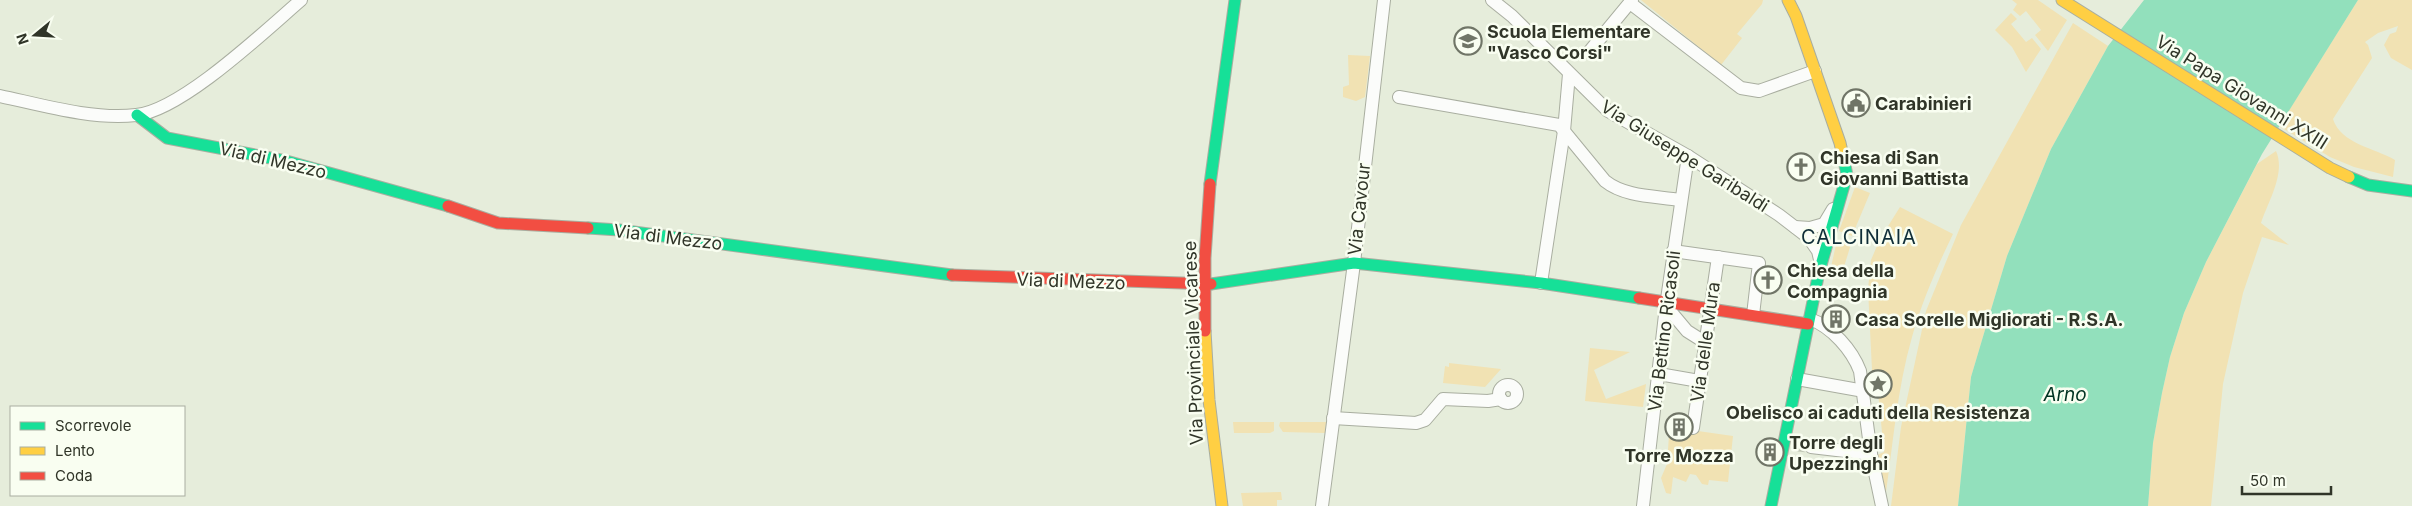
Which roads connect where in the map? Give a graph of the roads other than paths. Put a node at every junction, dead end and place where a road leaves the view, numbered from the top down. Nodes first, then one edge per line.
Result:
1 (300, 0) edge
2 (1235, 0) edge
3 (1384, 0) edge
4 (1492, 0) edge
5 (1788, 0) edge
6 (1795, 0) edge
7 (2062, 0) edge
8 (1631, 2) edge
9 (1796, 16) junction
10 (1589, 52) dead end
11 (1815, 71) junction
12 (1569, 74) junction
13 (0, 96) edge
14 (1399, 97) dead end
15 (137, 116) junction
16 (1564, 131) junction
17 (1688, 156) junction
18 (1842, 190) junction
19 (2412, 191) edge
20 (1680, 200) junction
21 (1793, 226) junction
22 (1673, 251) junction
23 (1718, 257) junction
24 (1354, 263) junction
25 (1821, 265) junction
26 (1541, 282) junction
27 (1205, 285) junction
28 (1666, 303) junction
29 (1710, 308) junction
30 (1753, 315) junction
31 (1809, 321) junction
32 (1706, 343) junction
33 (1659, 374) junction
34 (1797, 379) junction
35 (1699, 381) junction
36 (1864, 391) junction
37 (1501, 399) dead end
38 (1333, 418) junction
39 (1693, 428) dead end
40 (1811, 447) tunnel mouth
41 (1871, 454) junction
42 (1222, 506) edge
43 (1322, 506) edge
44 (1643, 506) edge
45 (1771, 506) edge
46 (1882, 506) edge

1 - 15 street
2 - 27 street, Via Provinciale Vicarese
3 - 24 street, Via Cavour
4 - 12 street, Via Giuseppe Garibaldi
5 - 9 street
6 - 9 street
7 - 19 street, Via Papa Giovanni XXIII
8 - 10 street
8 - 11 street
9 - 11 street
11 - 18 street
12 - 16 street
12 - 17 street, Via Giuseppe Garibaldi
13 - 15 street
14 - 16 street
15 - 27 street, Via di Mezzo
16 - 20 street
16 - 26 street
17 - 20 street, Via Bettino Ricasoli
17 - 21 street, Via Giuseppe Garibaldi
18 - 21 street
18 - 25 street
20 - 22 street, Via Bettino Ricasoli
21 - 25 street, Via Giuseppe Garibaldi
22 - 23 street
22 - 28 street, Via Bettino Ricasoli
23 - 29 street, Via delle Mura
23 - 30 street
24 - 26 street, Via di Mezzo
24 - 27 street, Via di Mezzo
24 - 38 street, Via Cavour
25 - 31 street
26 - 28 street, Via di Mezzo
27 - 42 street, Via Provinciale Vicarese
28 - 29 street, Via di Mezzo
28 - 32 street
28 - 33 street, Via Bettino Ricasoli
29 - 30 street, Via di Mezzo
29 - 32 street, Via delle Mura
30 - 31 street, Via di Mezzo
31 - 34 street
31 - 36 street
32 - 35 street, Via delle Mura
33 - 35 street
33 - 44 street, Via Bettino Ricasoli
34 - 36 street
34 - 45 street
35 - 39 street, Via delle Mura
36 - 41 street
37 - 38 street
38 - 43 street, Via Cavour
40 - 41 street
41 - 46 street

